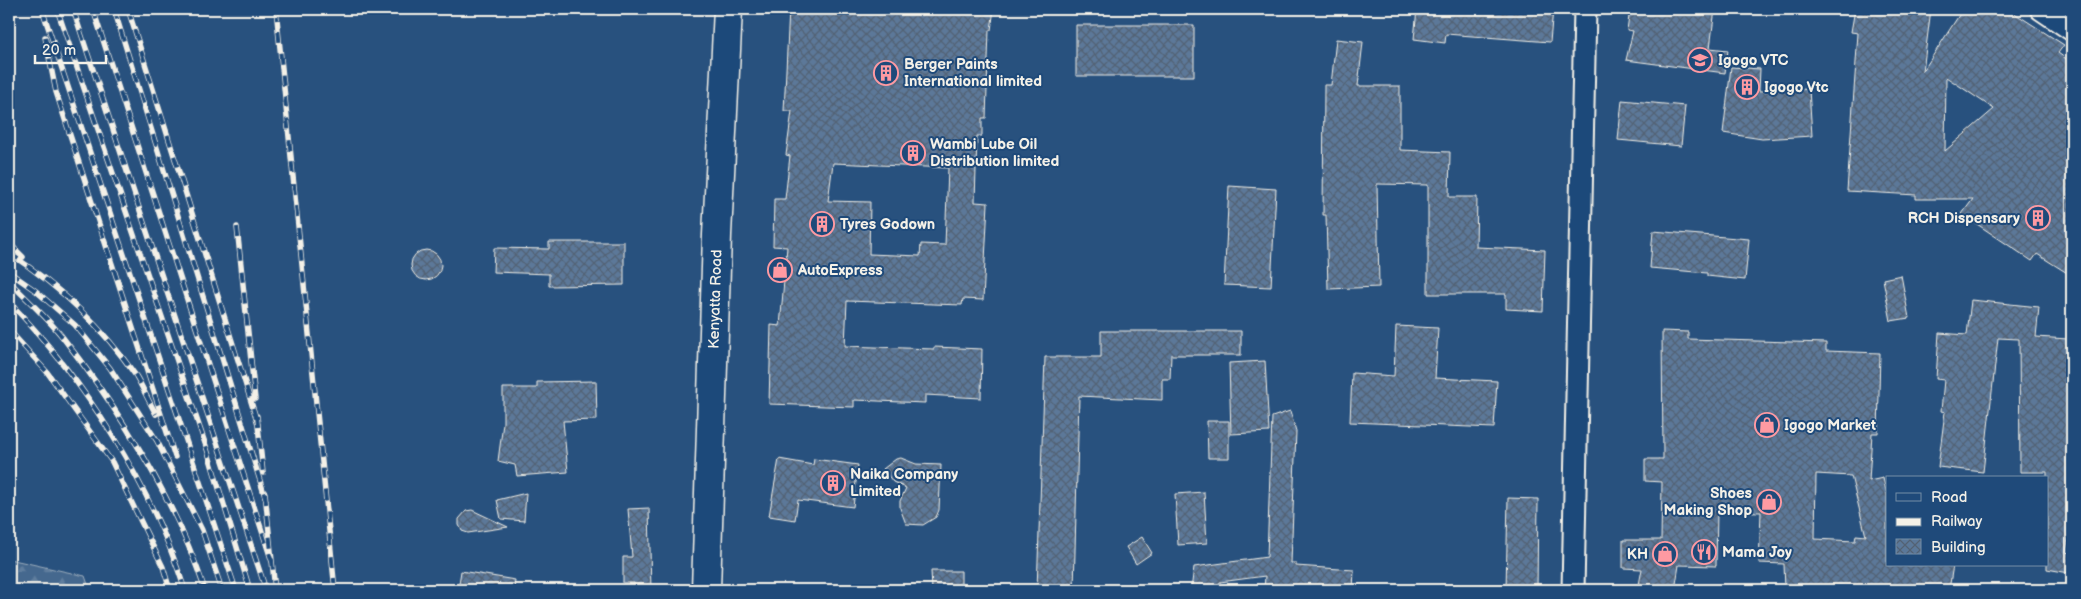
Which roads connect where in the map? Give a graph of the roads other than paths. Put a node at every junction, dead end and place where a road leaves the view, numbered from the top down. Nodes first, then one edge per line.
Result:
1 (728, 9) edge
2 (1585, 9) edge
3 (2041, 9) edge
4 (2072, 30) edge
5 (706, 590) edge
6 (1573, 590) edge

1 - 5 highway, Kenyatta Road
2 - 6 street
3 - 4 street

